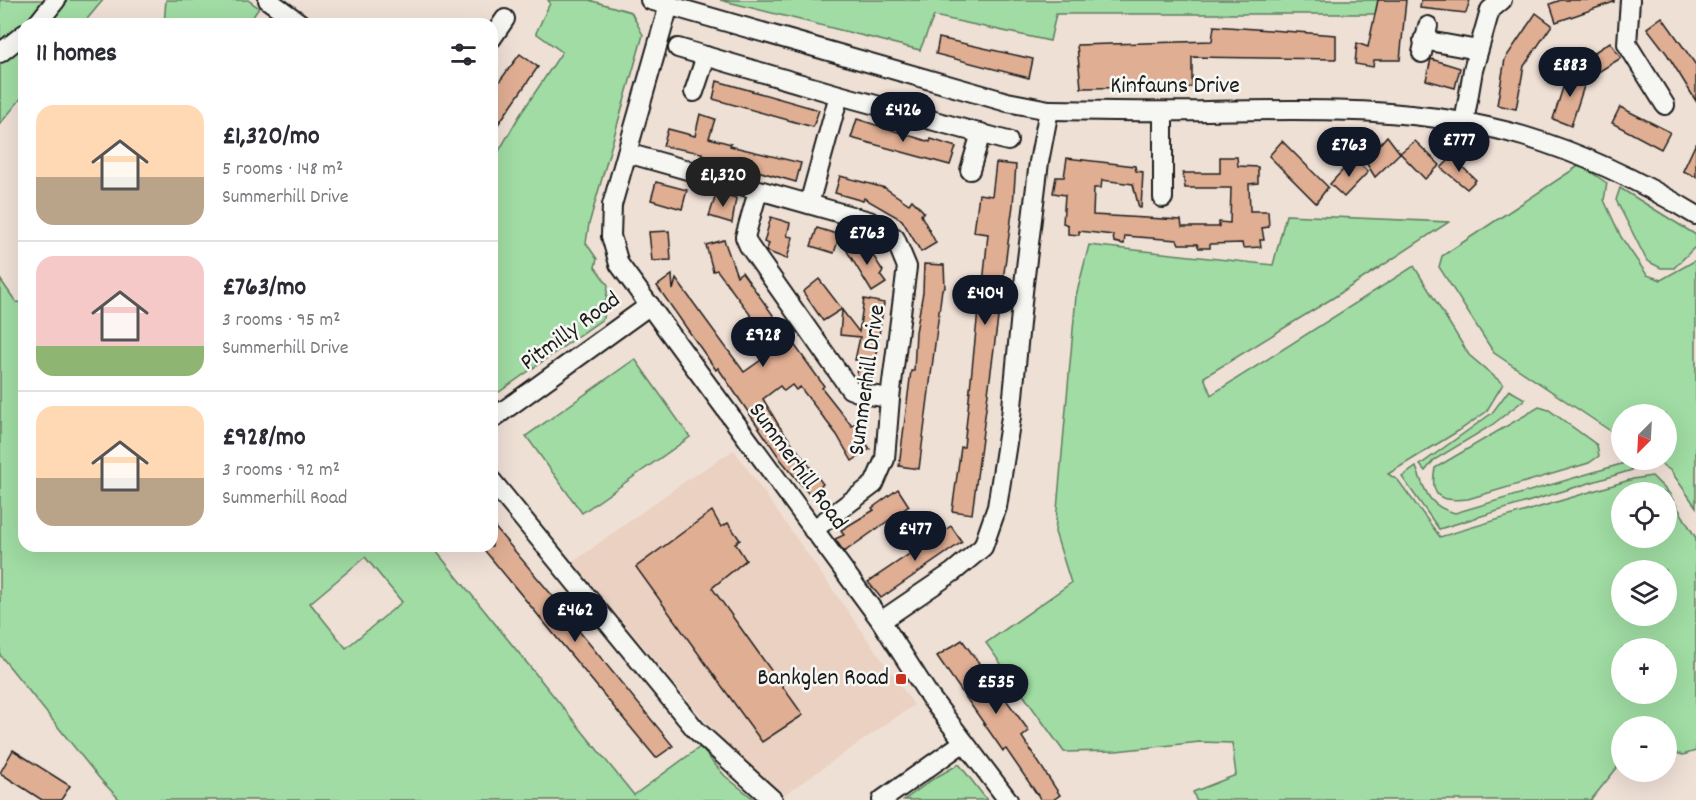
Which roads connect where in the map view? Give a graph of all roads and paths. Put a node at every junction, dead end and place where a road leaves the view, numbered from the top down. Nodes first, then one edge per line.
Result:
1 (56, 0) edge
2 (268, 0) edge
3 (650, 0) edge
4 (1502, 0) edge
5 (1630, 0) edge
6 (669, 5) junction
7 (42, 18) edge
8 (293, 18) edge
9 (506, 19) dead end
10 (498, 30) edge
11 (18, 39) edge
12 (1424, 39) dead end
13 (678, 48) dead end
14 (1478, 50) junction
15 (0, 53) edge
16 (706, 56) junction
17 (694, 92) dead end
18 (839, 95) junction
19 (1665, 105) dead end
20 (1048, 110) junction
21 (1163, 112) junction
22 (1464, 123) junction
23 (981, 133) junction
24 (1008, 141) dead end
25 (627, 153) junction
26 (970, 170) dead end
27 (758, 191) junction
28 (1163, 198) dead end
29 (809, 204) junction
30 (1696, 215) edge
31 (650, 305) junction
32 (890, 398) junction
33 (498, 415) edge
34 (498, 488) edge
35 (813, 530) junction
36 (881, 621) junction
37 (964, 742) junction
38 (773, 800) edge
39 (882, 800) edge
40 (1008, 800) edge

1 - 7 street
2 - 8 street
3 - 6 street, Kinfauns Drive
4 - 14 street
5 - 19 street
6 - 20 street, Kinfauns Drive
6 - 25 street, Summerhill Road
9 - 10 street
11 - 15 street
12 - 14 street
13 - 16 street
14 - 22 street
16 - 17 street
16 - 18 street
18 - 23 street
18 - 29 street
20 - 21 street, Kinfauns Drive
20 - 36 street
21 - 22 street, Kinfauns Drive
21 - 28 street
22 - 30 street, Kinfauns Drive
23 - 24 street
23 - 26 street
25 - 27 street, Summerhill Drive
25 - 31 street, Summerhill Road
27 - 29 street, Summerhill Drive
27 - 32 street
29 - 32 street, Summerhill Drive
31 - 33 street, Pitmilly Road
31 - 35 street, Summerhill Road
32 - 35 street, Summerhill Drive
34 - 38 street
35 - 36 street, Summerhill Road
36 - 37 street, Summerhill Road
37 - 39 street
37 - 40 street, Summerhill Road

